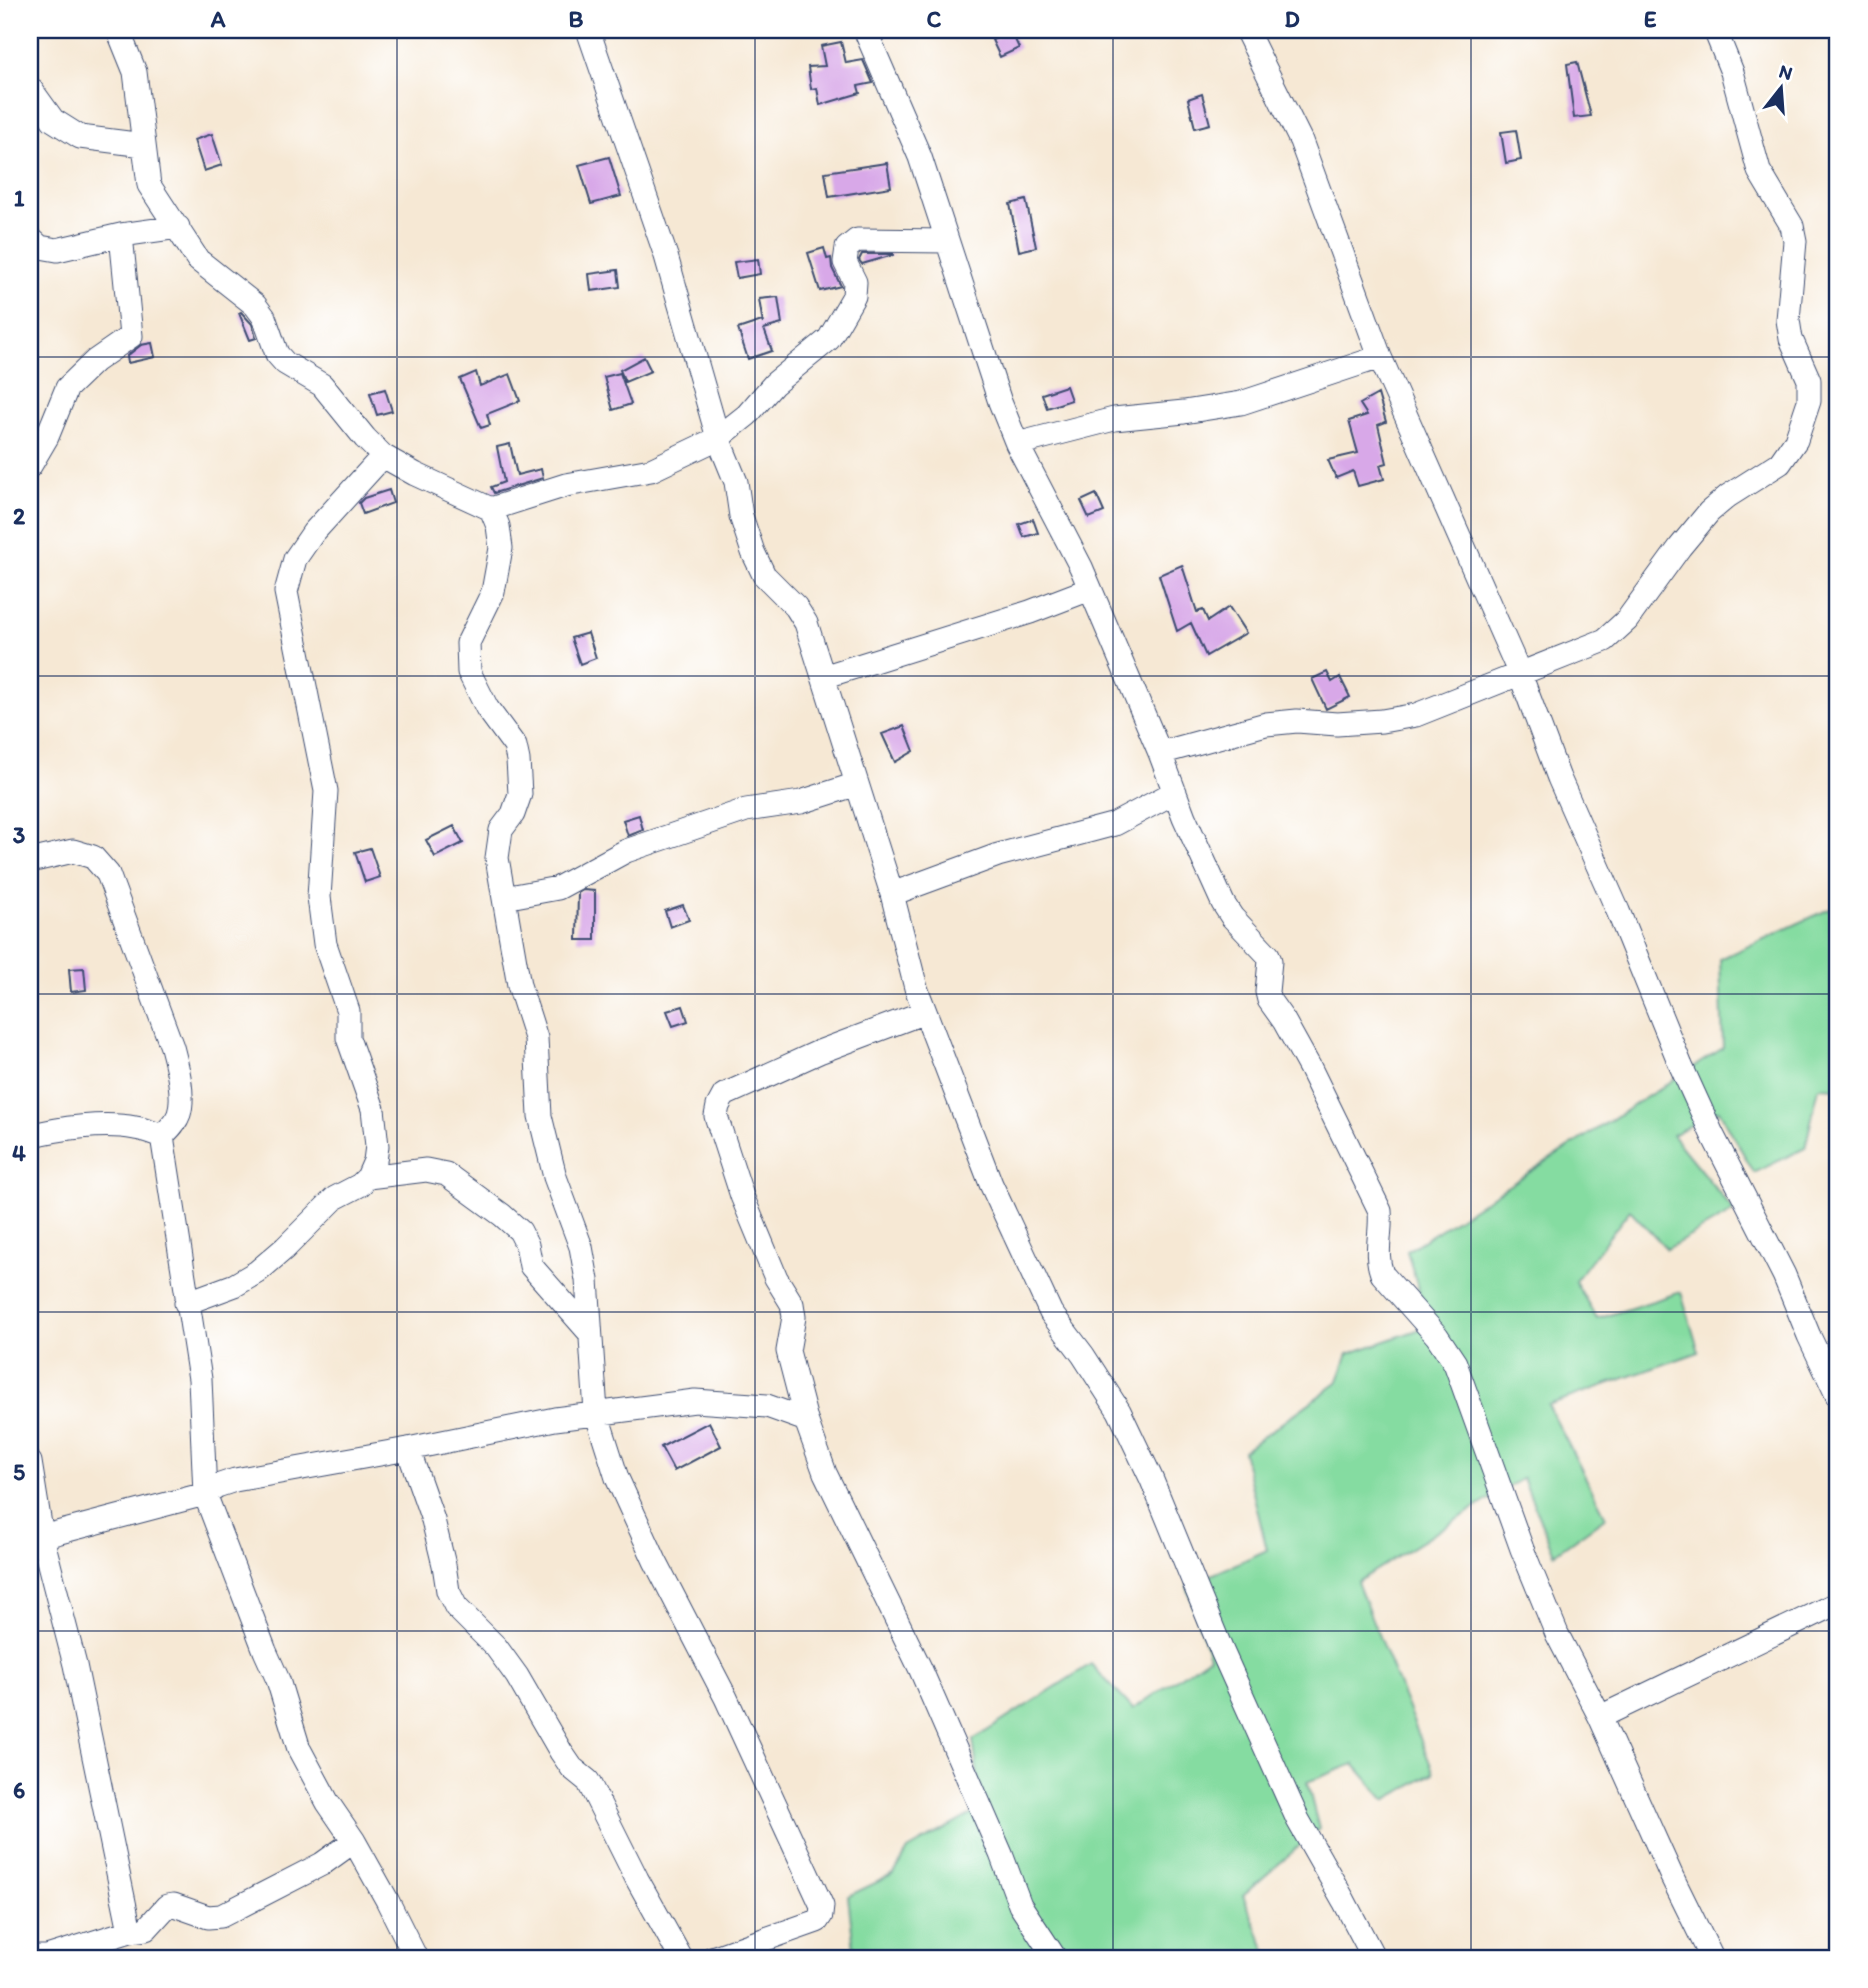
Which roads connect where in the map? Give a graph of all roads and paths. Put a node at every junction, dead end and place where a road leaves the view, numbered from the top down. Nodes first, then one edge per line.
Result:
1 (118, 30) edge
2 (588, 30) edge
3 (865, 30) edge
4 (1246, 30) edge
5 (1715, 30) edge
6 (30, 88) edge
7 (144, 145) junction
8 (178, 227) junction
9 (121, 235) junction
10 (30, 238) edge
11 (947, 241) junction
12 (1380, 357) junction
13 (718, 438) junction
14 (1017, 444) junction
15 (383, 456) junction
16 (30, 466) edge
17 (491, 509) junction
18 (1090, 589) junction
19 (1520, 674) junction
20 (823, 677) junction
21 (1160, 753) junction
22 (857, 784) junction
23 (1175, 792) junction
24 (30, 861) edge
25 (892, 894) junction
26 (504, 898) junction
27 (925, 1012) junction
28 (30, 1136) edge
29 (162, 1136) junction
30 (368, 1177) junction
31 (187, 1303) junction
32 (590, 1333) junction
33 (795, 1375) junction
34 (1838, 1397) edge
35 (767, 1406) junction
36 (596, 1412) junction
37 (806, 1420) junction
38 (408, 1449) junction
39 (30, 1462) edge
40 (205, 1494) junction
41 (36, 1539) edge
42 (1838, 1603) edge
43 (1600, 1717) junction
44 (354, 1841) junction
45 (130, 1931) junction
46 (41, 1957) edge
47 (416, 1958) edge
48 (681, 1958) edge
49 (712, 1958) edge
50 (1055, 1958) edge
51 (1374, 1958) edge
52 (1712, 1958) edge

1 - 7 street
2 - 13 street
3 - 11 street
4 - 12 street
5 - 19 street
6 - 7 street
7 - 8 street
8 - 9 street
8 - 15 street
9 - 10 street
9 - 16 street
11 - 13 street
11 - 14 street
12 - 14 street
12 - 19 street
13 - 17 street
13 - 20 street
14 - 18 street
15 - 17 street
15 - 30 street
17 - 26 street
18 - 20 street
18 - 21 street
19 - 21 street
19 - 34 street
20 - 22 street
21 - 23 street
22 - 25 street
22 - 26 street
23 - 25 street
23 - 43 street
24 - 29 street
25 - 27 street
26 - 32 street
27 - 33 street
27 - 51 street
28 - 29 street
29 - 31 street
30 - 31 street
30 - 32 street
31 - 40 street
32 - 36 street
33 - 35 street
33 - 37 street
35 - 36 street
35 - 37 street
36 - 38 street
36 - 49 street
37 - 50 street
38 - 40 street
38 - 48 street
39 - 41 street
40 - 41 street
40 - 44 street
41 - 45 street
42 - 43 street
43 - 52 street
44 - 45 street
44 - 47 street
45 - 46 street

